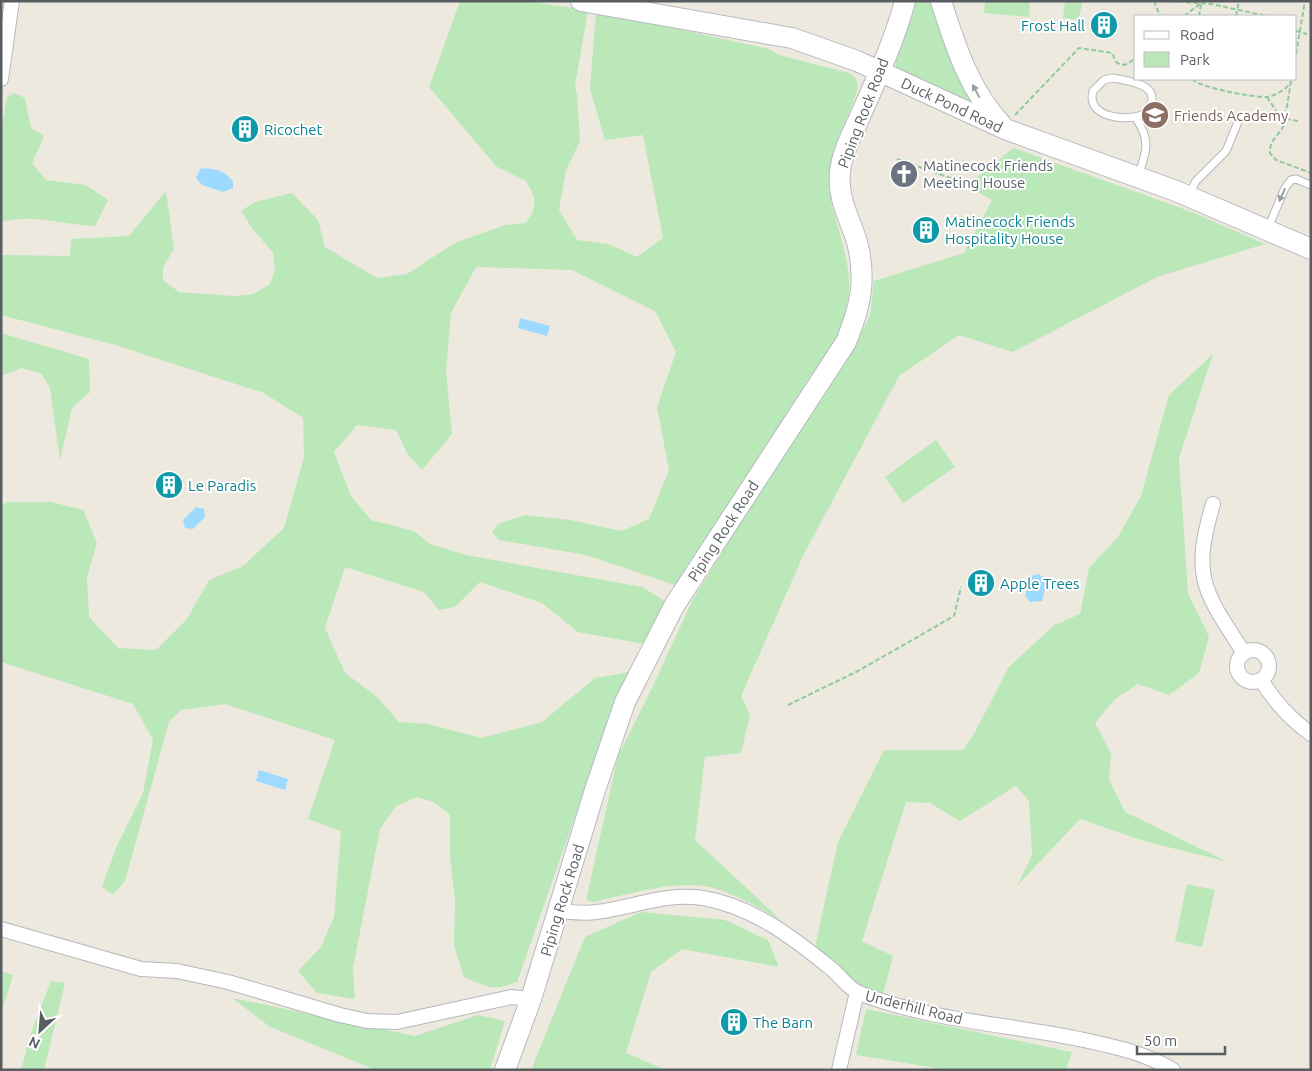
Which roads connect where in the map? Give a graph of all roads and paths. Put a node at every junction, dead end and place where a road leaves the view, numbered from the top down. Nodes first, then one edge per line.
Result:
1 (12, 1) edge
2 (581, 1) edge
3 (905, 1) edge
4 (941, 1) edge
5 (1154, 1) edge
6 (1171, 1) edge
7 (1239, 1) edge
8 (1305, 1) edge
9 (1201, 3) junction
10 (1238, 9) junction
11 (1160, 15) edge
12 (1185, 15) edge
13 (1199, 15) edge
14 (1236, 15) edge
15 (1263, 15) edge
16 (1299, 33) junction
17 (1307, 34) dead end
18 (1297, 47) edge
19 (1134, 59) edge
20 (880, 71) junction
21 (1, 79) edge
22 (1194, 80) edge
23 (1291, 80) edge
24 (1267, 97) junction
25 (1240, 117) dead end
26 (1136, 118) junction
27 (1285, 119) junction
28 (1298, 121) dead end
29 (1005, 130) junction
30 (897, 159) dead end
31 (1311, 173) edge
32 (1138, 178) junction
33 (956, 180) dead end
34 (1311, 185) edge
35 (1188, 196) junction
36 (1267, 230) junction
37 (1311, 249) edge
38 (1213, 504) dead end
39 (961, 586) dead end
40 (1244, 652) junction
41 (1261, 680) junction
42 (788, 704) dead end
43 (1311, 734) edge
44 (558, 911) junction
45 (1, 929) edge
46 (857, 992) junction
47 (531, 999) junction
48 (505, 1070) edge
49 (839, 1070) edge
50 (1173, 1070) edge

1 - 21 street
2 - 20 street, Duck Pond Road
3 - 20 street, Piping Rock Road
29 -> 4 street
5 - 11 path
6 - 9 path
7 - 10 path
8 - 16 path
9 - 10 path
9 - 12 path
9 - 13 path
10 - 14 path
10 - 15 path
16 - 17 path
16 - 18 path
19 - 29 path
20 - 29 street, Duck Pond Road
20 - 44 street, Piping Rock Road
22 - 24 path
23 - 24 path
23 - 27 path
24 - 27 path
25 - 35 lane
26 - 26 lane
26 - 32 lane
27 - 28 path
27 - 31 path
29 - 32 street, Duck Pond Road
30 - 33 path
32 - 35 street, Duck Pond Road
34 -> 36 lane
35 - 36 street, Duck Pond Road
36 - 37 street, Duck Pond Road
38 - 40 street
39 - 42 path
40 - 41 street
40 - 41 street
41 - 43 street
44 - 46 street, Underhill Road
44 - 47 street, Piping Rock Road
45 - 47 street
46 - 49 street
46 - 50 street, Underhill Road
47 - 48 street, Piping Rock Road

